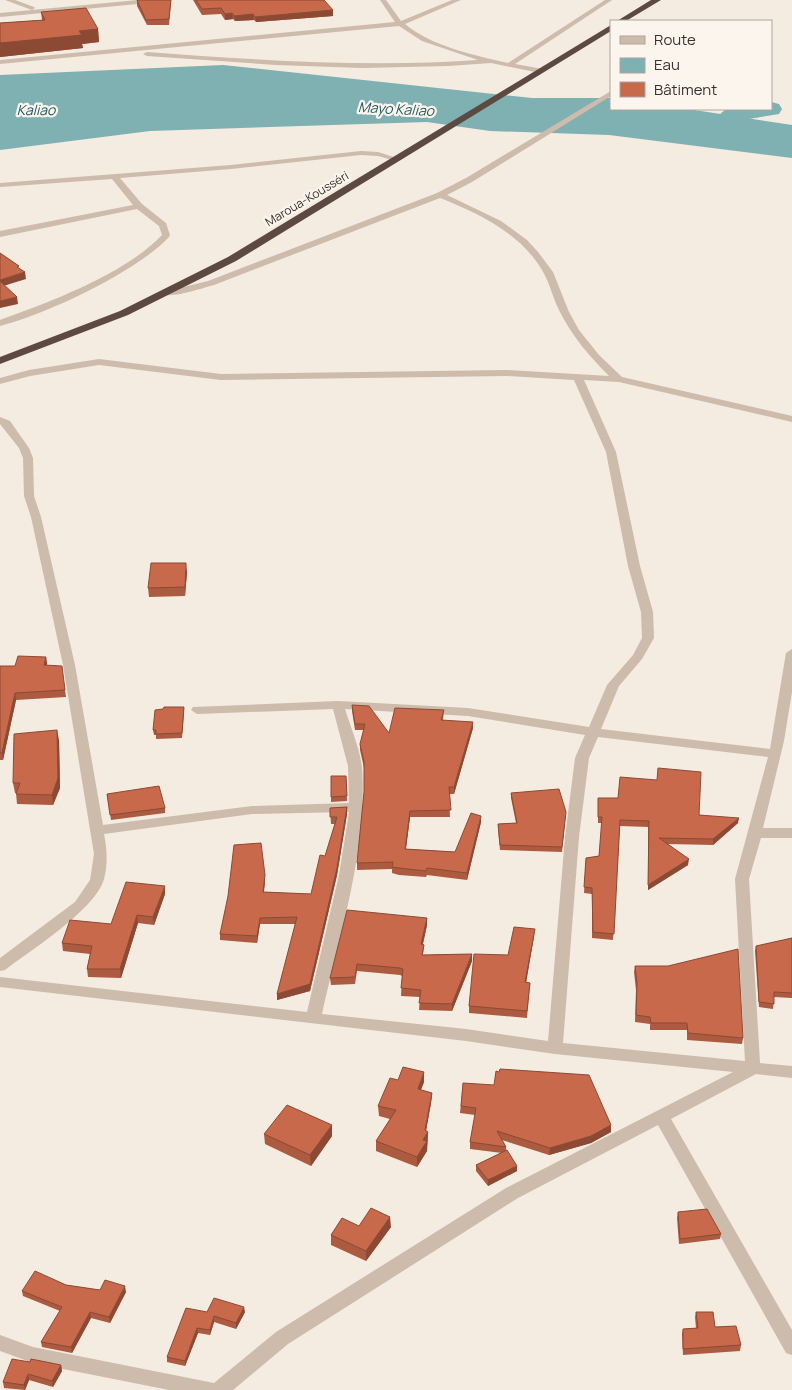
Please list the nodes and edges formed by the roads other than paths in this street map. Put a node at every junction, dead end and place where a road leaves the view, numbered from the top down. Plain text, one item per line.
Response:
1 (9, 0) edge
2 (159, 0) edge
3 (383, 0) edge
4 (458, 0) edge
5 (610, 0) edge
6 (657, 0) edge
7 (0, 3) edge
8 (44, 11) junction
9 (0, 15) edge
10 (623, 20) edge
11 (399, 24) junction
12 (610, 28) edge
13 (112, 51) junction
14 (491, 61) junction
15 (0, 62) edge
16 (508, 66) junction
17 (540, 71) junction
18 (610, 94) edge
19 (396, 159) junction
20 (113, 175) junction
21 (0, 185) edge
22 (440, 195) junction
23 (139, 206) junction
24 (0, 234) edge
25 (164, 292) junction
26 (0, 323) edge
27 (0, 361) edge
28 (578, 377) junction
29 (619, 379) junction
30 (0, 381) edge
31 (0, 420) edge
32 (792, 420) edge
33 (792, 653) edge
34 (338, 705) junction
35 (197, 710) dead end
36 (592, 732) junction
37 (775, 754) junction
38 (356, 807) junction
39 (97, 830) junction
40 (792, 833) edge
41 (754, 834) junction
42 (0, 966) edge
43 (0, 982) edge
44 (313, 1019) junction
45 (555, 1048) junction
46 (753, 1070) junction
47 (792, 1072) edge
48 (661, 1116) junction
49 (0, 1343) edge
50 (792, 1347) edge
51 (210, 1390) edge
52 (220, 1390) edge

1 - 7 street
1 - 8 street
2 - 8 street
3 - 11 street
4 - 11 street
5 - 16 street
6 - 10 highway
8 - 9 street
11 - 13 street
11 - 14 street
12 - 17 highway, Maroua-Kousséri
13 - 14 street
13 - 15 street
14 - 16 street
16 - 17 street
17 - 19 highway, Maroua-Kousséri
18 - 22 street
19 - 20 street
19 - 25 highway, Maroua-Kousséri
20 - 21 street
20 - 23 street
22 - 25 street
22 - 29 street
23 - 24 street
23 - 26 street
25 - 27 highway, Maroua-Kousséri
28 - 29 street
28 - 30 street
28 - 36 street
29 - 32 street
31 - 39 street
33 - 37 street
34 - 35 street
34 - 36 street
34 - 38 street
36 - 37 street
36 - 45 street
37 - 41 street
38 - 39 street
38 - 44 street
39 - 42 street
40 - 41 street
41 - 46 street
43 - 44 street
44 - 45 street
45 - 46 street
46 - 47 street
46 - 48 street
48 - 50 street
48 - 52 street
49 - 51 street

